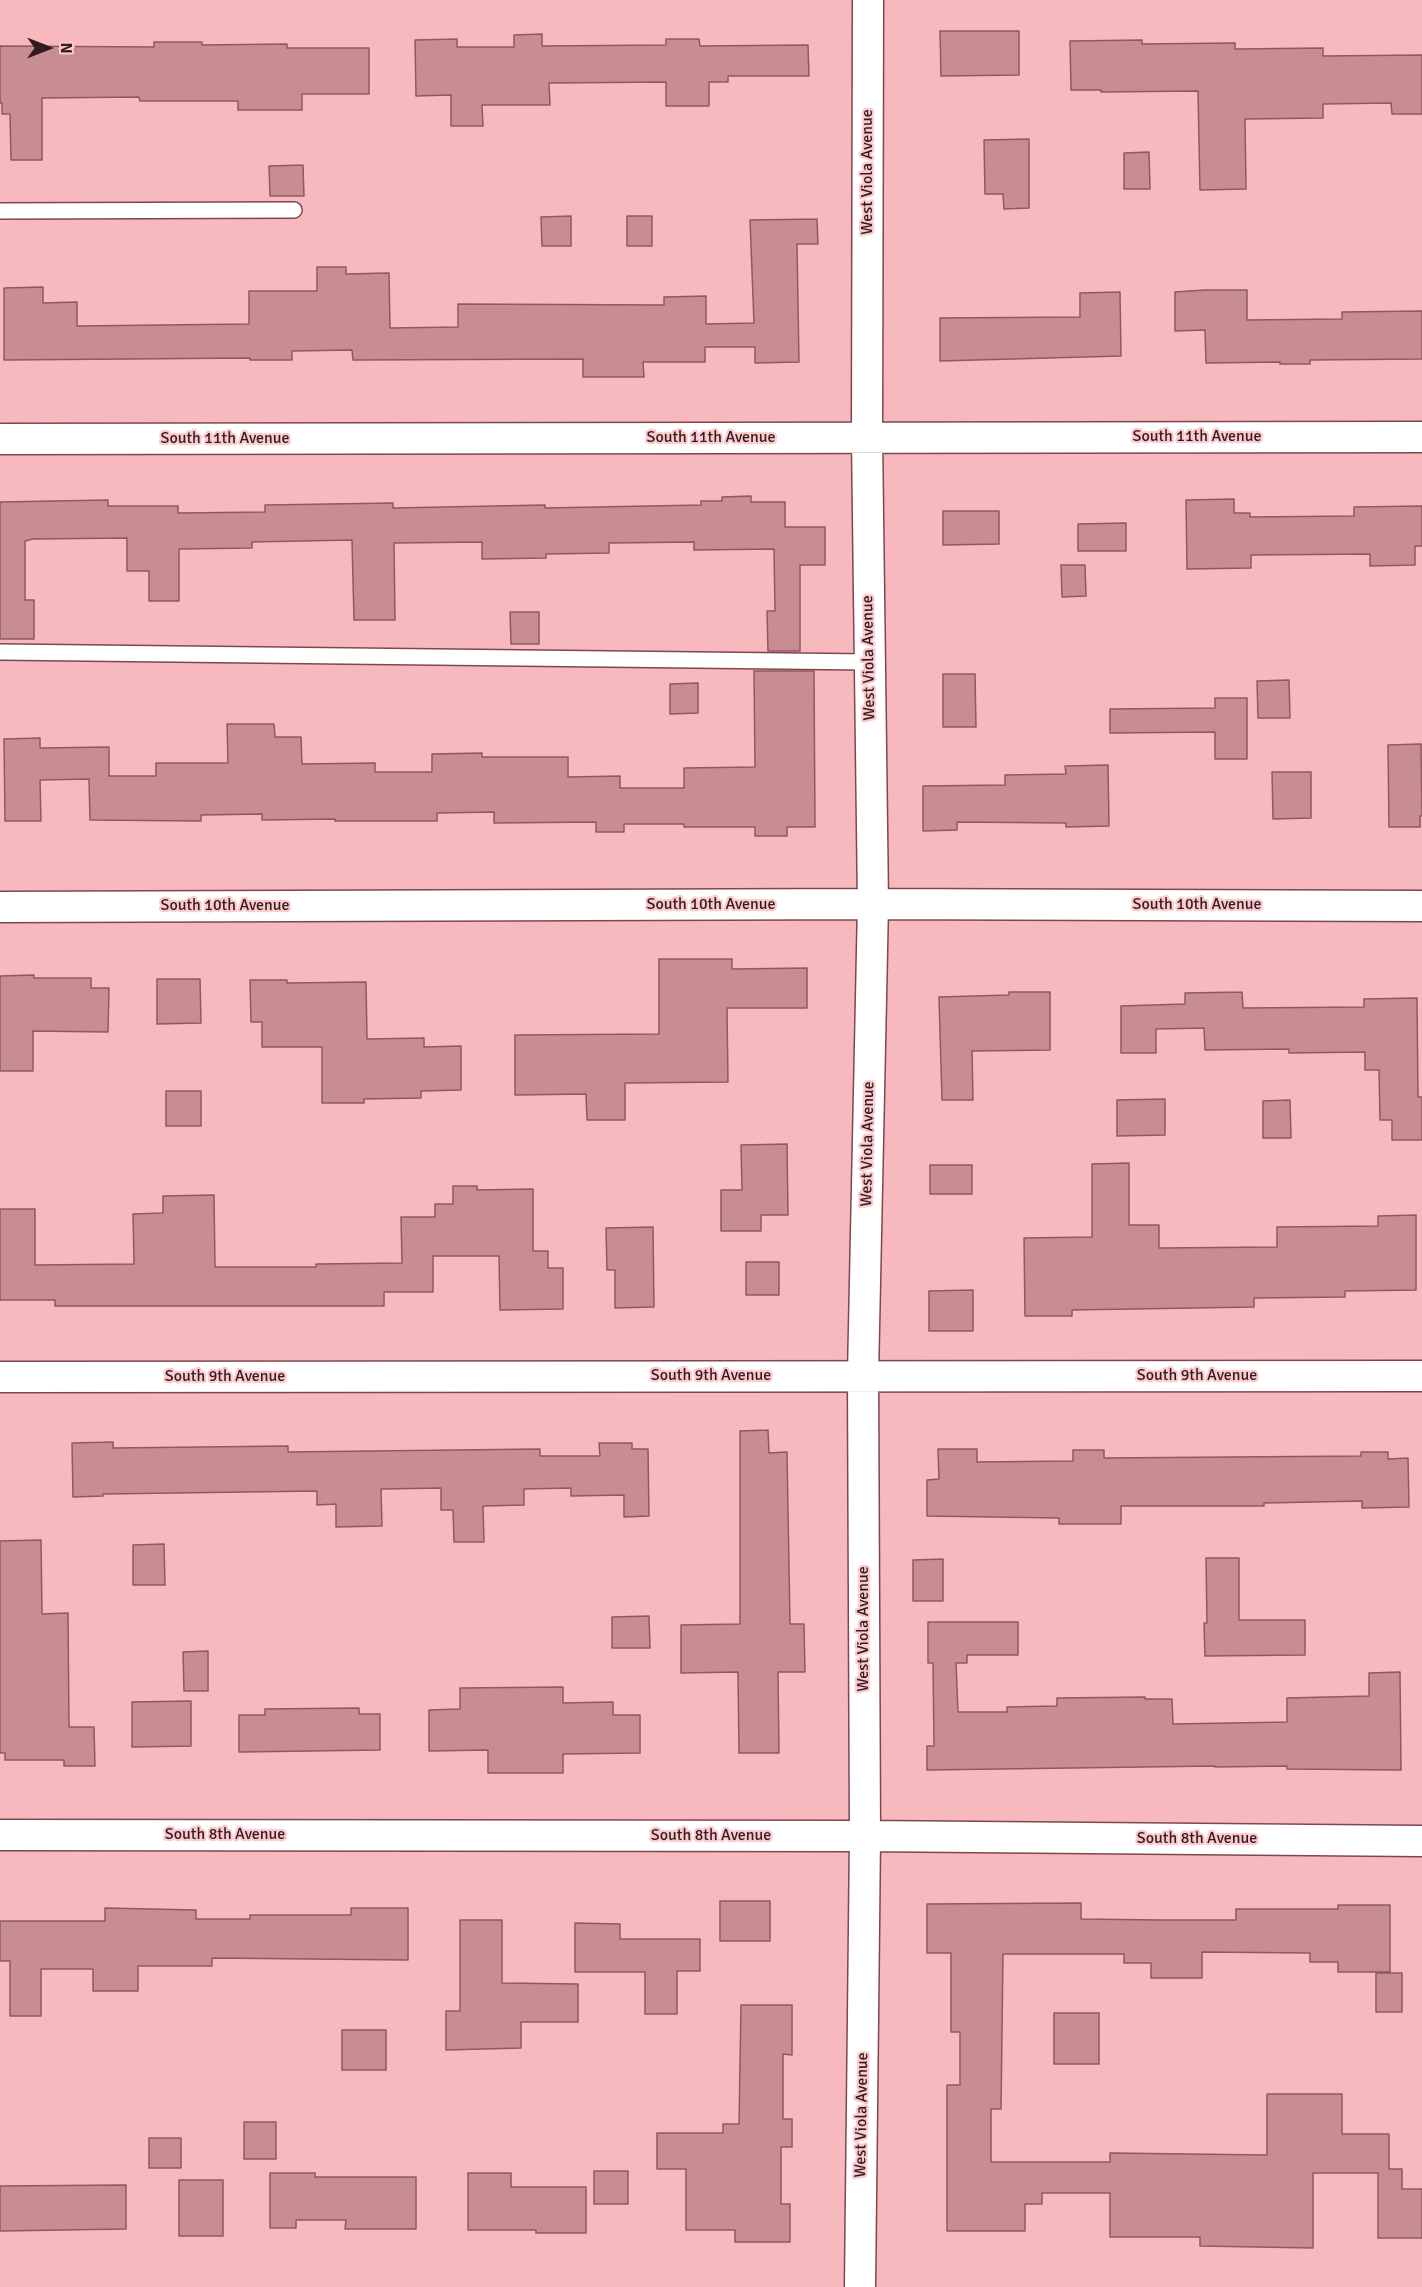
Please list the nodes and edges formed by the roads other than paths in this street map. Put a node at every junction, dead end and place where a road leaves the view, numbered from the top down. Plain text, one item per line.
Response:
1 (868, 0) edge
2 (294, 210) dead end
3 (0, 211) edge
4 (867, 437) junction
5 (1422, 437) edge
6 (0, 439) edge
7 (0, 652) edge
8 (869, 662) junction
9 (873, 904) junction
10 (1422, 906) edge
11 (0, 907) edge
12 (863, 1375) junction
13 (1422, 1376) edge
14 (0, 1377) edge
15 (0, 1835) edge
16 (865, 1836) junction
17 (1422, 1841) edge
18 (860, 2287) edge

1 - 4 street, West Viola Avenue
2 - 3 lane
4 - 5 street, South 11th Avenue
4 - 6 street, South 11th Avenue
4 - 8 street, West Viola Avenue
7 - 8 lane
8 - 9 street, West Viola Avenue
9 - 10 street, South 10th Avenue
9 - 11 street, South 10th Avenue
9 - 12 street, West Viola Avenue
12 - 13 street, South 9th Avenue
12 - 14 street, South 9th Avenue
12 - 16 street, West Viola Avenue
15 - 16 street, South 8th Avenue
16 - 17 street, South 8th Avenue
16 - 18 street, West Viola Avenue

